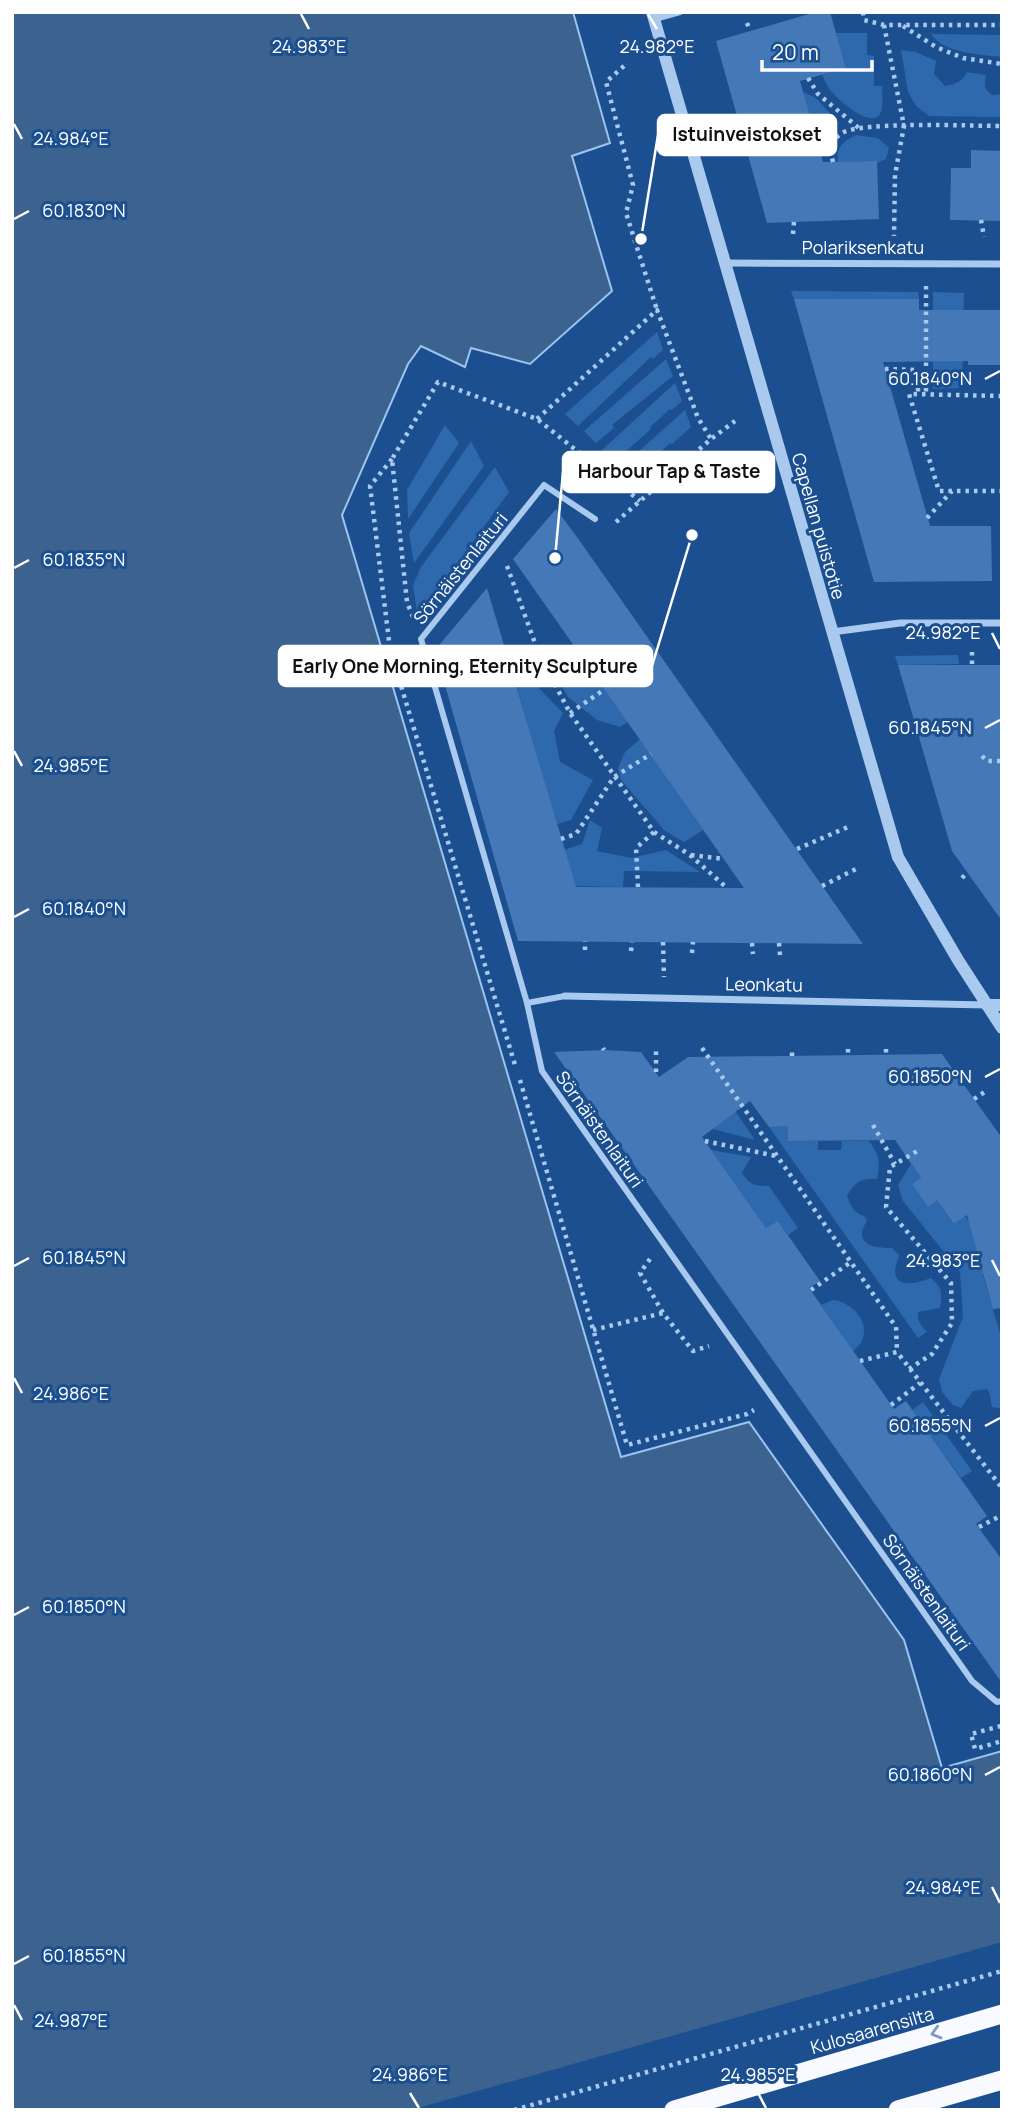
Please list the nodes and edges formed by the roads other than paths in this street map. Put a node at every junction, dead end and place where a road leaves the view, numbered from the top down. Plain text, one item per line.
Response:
1 (679, 12) edge
2 (653, 16) edge
3 (724, 262) junction
4 (1002, 264) edge
5 (595, 519) road end
6 (1002, 623) edge
7 (831, 632) junction
8 (565, 996) joint
9 (527, 1003) junction
10 (987, 1005) junction
11 (1002, 1005) edge
12 (1002, 1028) edge
13 (1002, 1701) edge
14 (1002, 2014) edge
15 (1002, 2080) edge
16 (674, 2110) edge
17 (898, 2110) edge

1 - 2 street
2 - 3 street, Capellan puistotie
3 - 4 street, Polariksenkatu
3 - 7 street, Capellan puistotie
5 - 9 street, Sörnäistenlaituri
6 - 7 street
7 - 10 street, Capellan puistotie
8 - 9 street, Leonkatu
8 - 10 street, Leonkatu
9 - 13 street, Sörnäistenlaituri
10 - 11 street, Leonkatu
10 - 12 street, Capellan puistotie
14 -> 16 highway, Kulosaarensilta
15 - 17 highway

